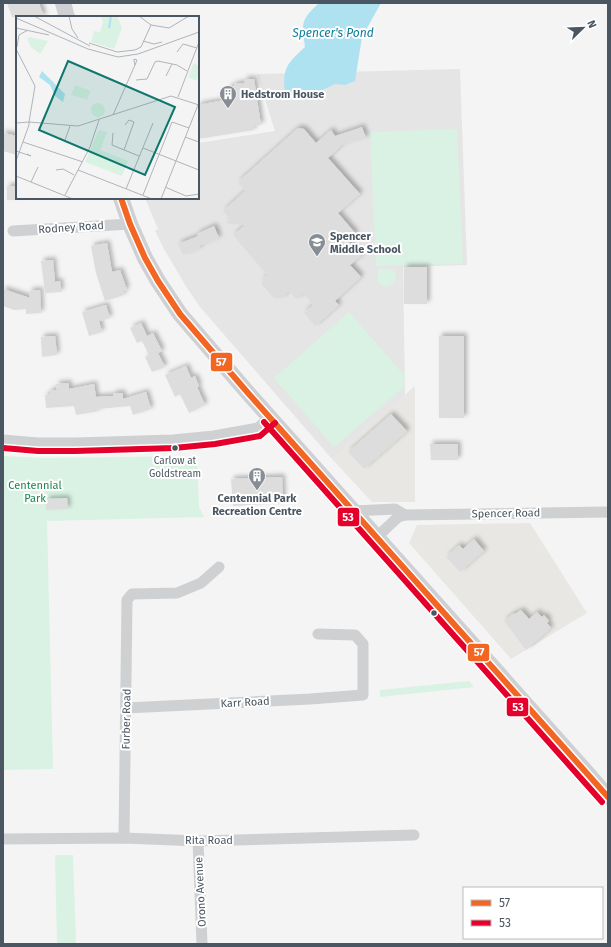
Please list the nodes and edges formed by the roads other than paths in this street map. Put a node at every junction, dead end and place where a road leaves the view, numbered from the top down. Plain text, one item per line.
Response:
1 (63, 3) edge
2 (67, 16) edge
3 (121, 199) edge
4 (130, 224) junction
5 (13, 231) dead end
6 (270, 418) junction
7 (3, 440) edge
8 (354, 511) junction
9 (608, 512) edge
10 (405, 514) junction
11 (377, 537) junction
12 (219, 567) dead end
13 (318, 634) dead end
14 (126, 708) junction
15 (608, 798) edge
16 (414, 835) dead end
17 (124, 838) junction
18 (3, 839) edge
19 (198, 841) junction
20 (202, 944) edge

1 - 2 main road
3 - 4 main road
4 - 5 street, Rodney Road
4 - 6 main road
6 - 7 street
6 - 8 main road
8 - 10 street, Spencer Road
8 - 11 main road
9 - 10 street, Spencer Road
10 - 11 street
11 - 15 main road
12 - 14 street, Furber Road
13 - 14 street, Karr Road
14 - 17 street, Furber Road
16 - 19 street, Rita Road
17 - 18 street, Rita Road
17 - 19 street, Rita Road
19 - 20 street, Orono Avenue

